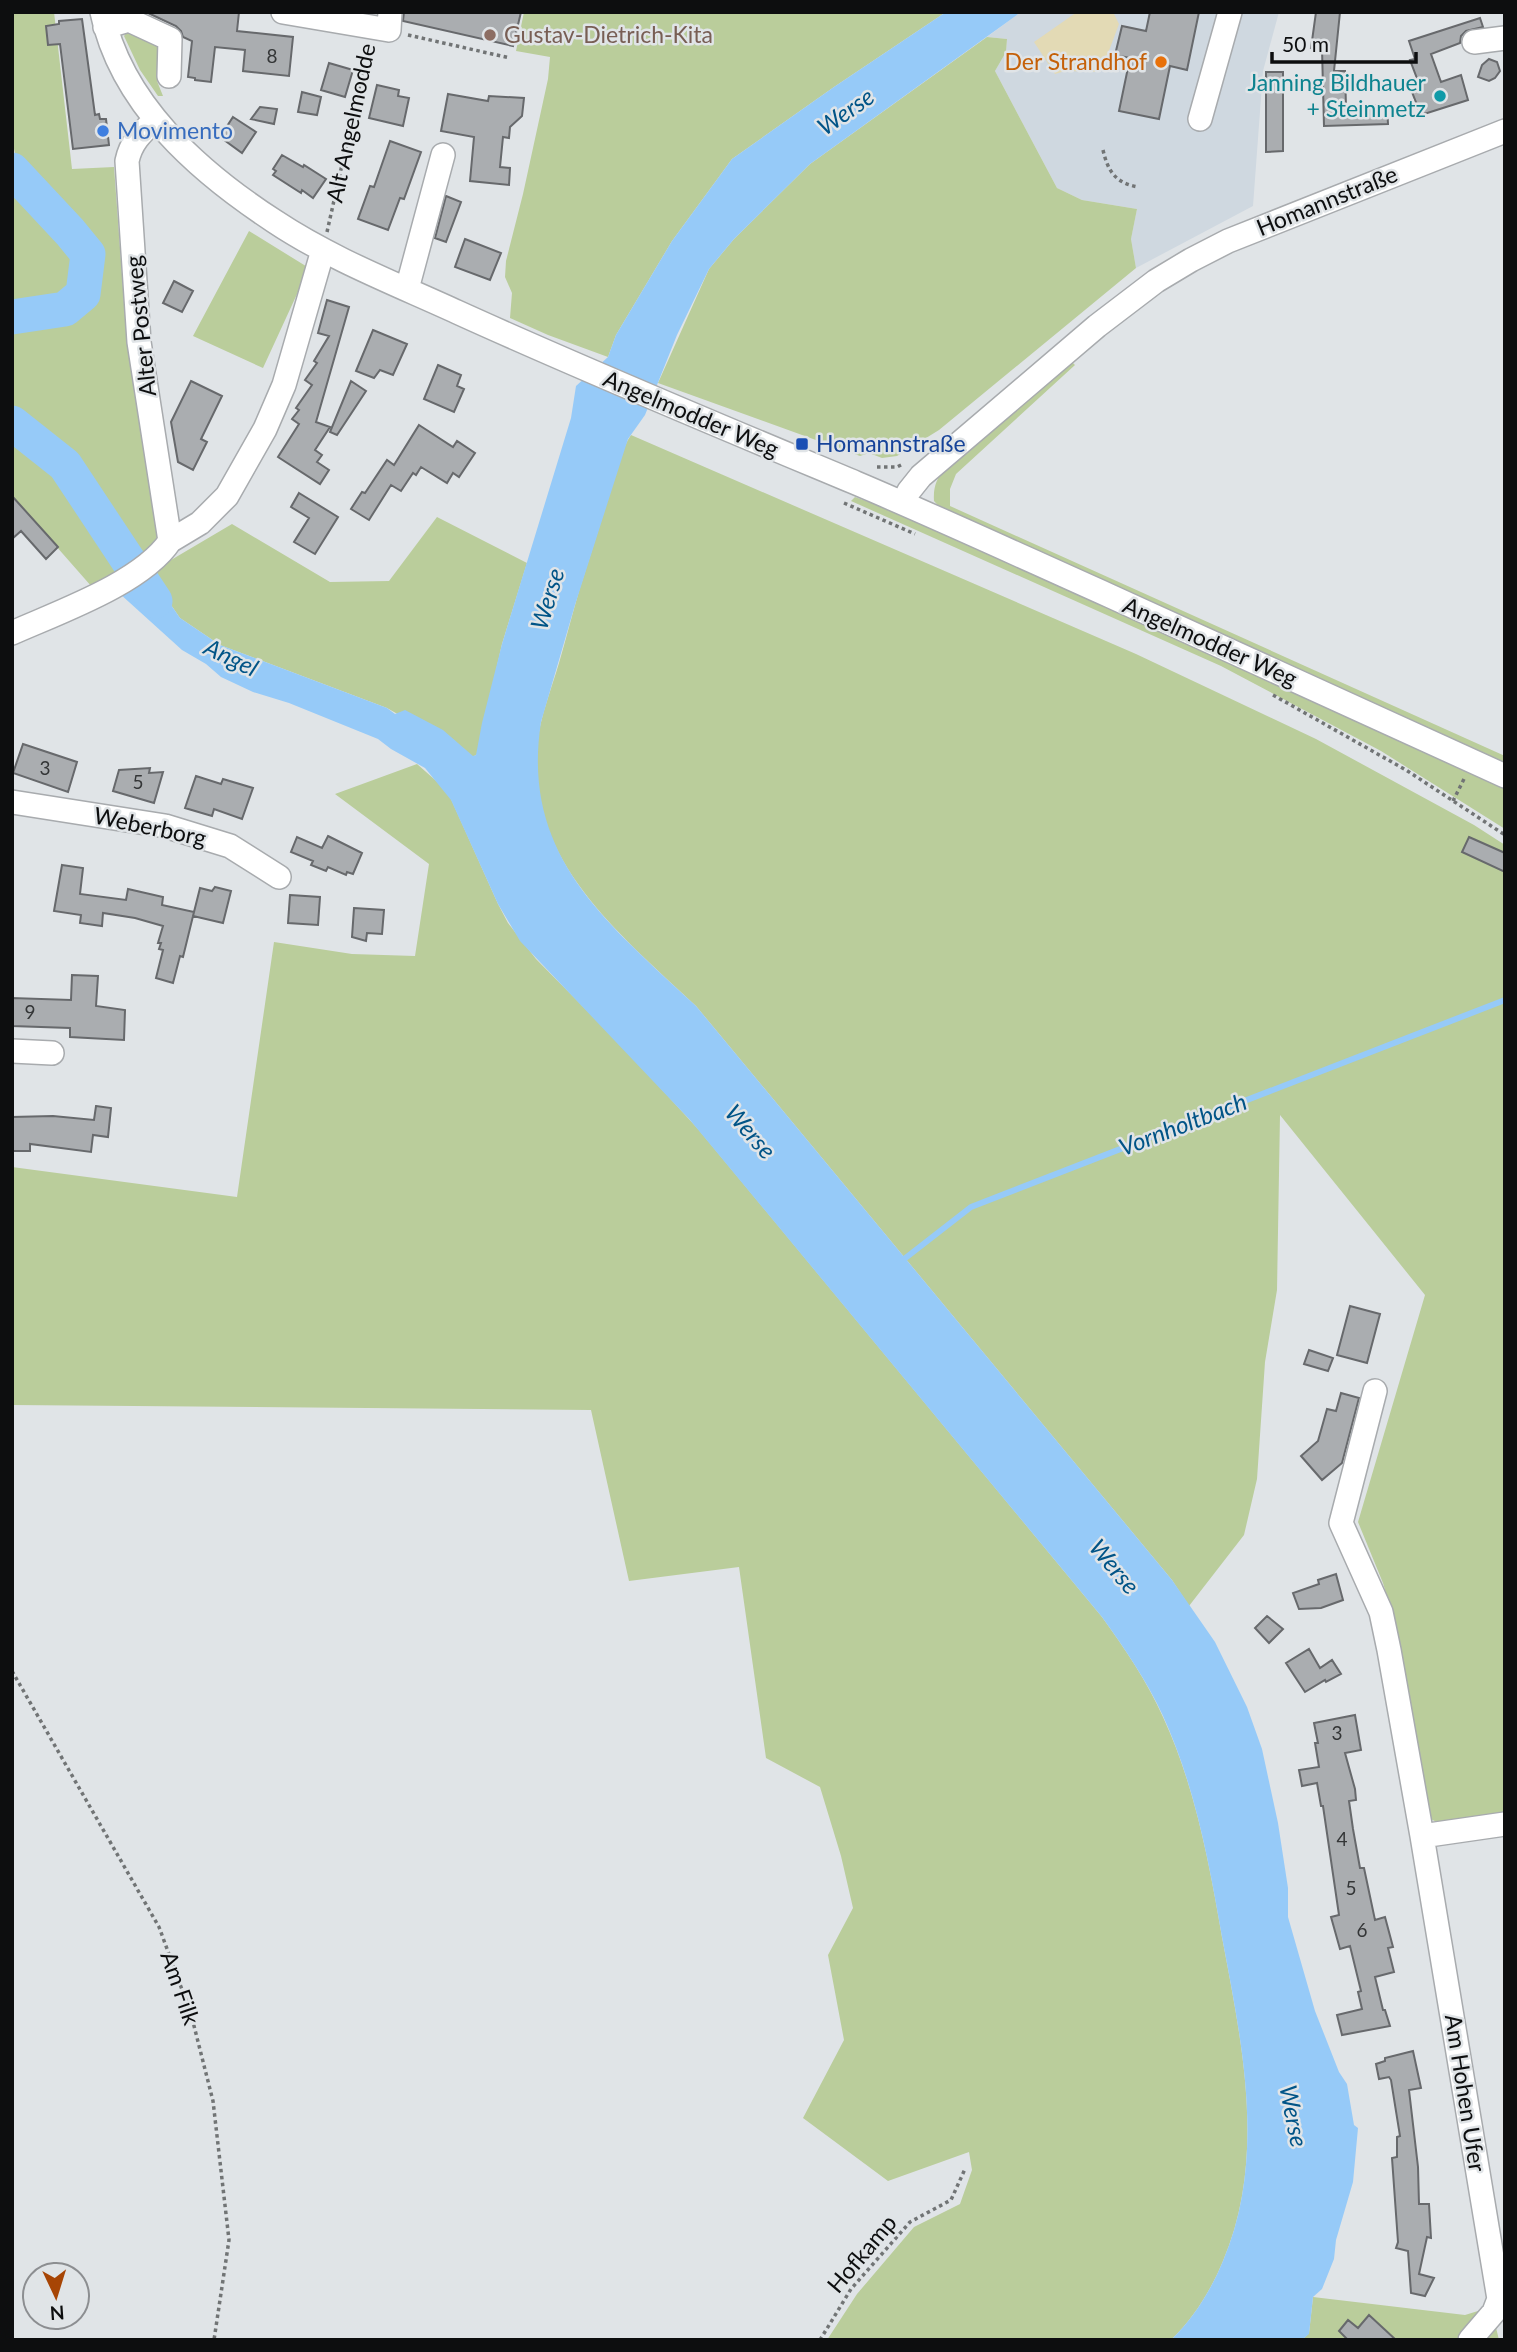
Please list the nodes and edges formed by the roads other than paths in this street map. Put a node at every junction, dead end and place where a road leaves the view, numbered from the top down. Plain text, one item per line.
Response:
1 (284, 12) edge
2 (1230, 12) edge
3 (103, 20) edge
4 (380, 29) edge
5 (1505, 38) edge
6 (1474, 43) dead end
7 (169, 76) dead end
8 (1200, 119) dead end
9 (155, 120) junction
10 (1505, 131) edge
11 (443, 155) dead end
12 (325, 243) junction
13 (407, 289) junction
14 (903, 503) junction
15 (170, 541) junction
16 (12, 633) edge
17 (1505, 776) edge
18 (12, 802) edge
19 (279, 877) dead end
20 (12, 1051) edge
21 (52, 1053) dead end
22 (1375, 1391) dead end
23 (1505, 1824) edge
24 (1422, 1836) junction
25 (1470, 2340) edge

1 - 4 street
2 - 8 street
3 - 7 street, Angelmodder Weg
3 - 9 street, Angelmodder Weg
5 - 6 street
9 - 12 street, Angelmodder Weg
9 - 15 street, Alter Postweg
10 - 14 street, Homannstraße
11 - 13 street
12 - 13 street, Angelmodder Weg
12 - 15 street
13 - 14 street, Angelmodder Weg
14 - 17 street, Angelmodder Weg
15 - 16 street
18 - 19 street, Weberborg
20 - 21 street
22 - 24 street, Am Hohen Ufer
23 - 24 street
24 - 25 street, Am Hohen Ufer

